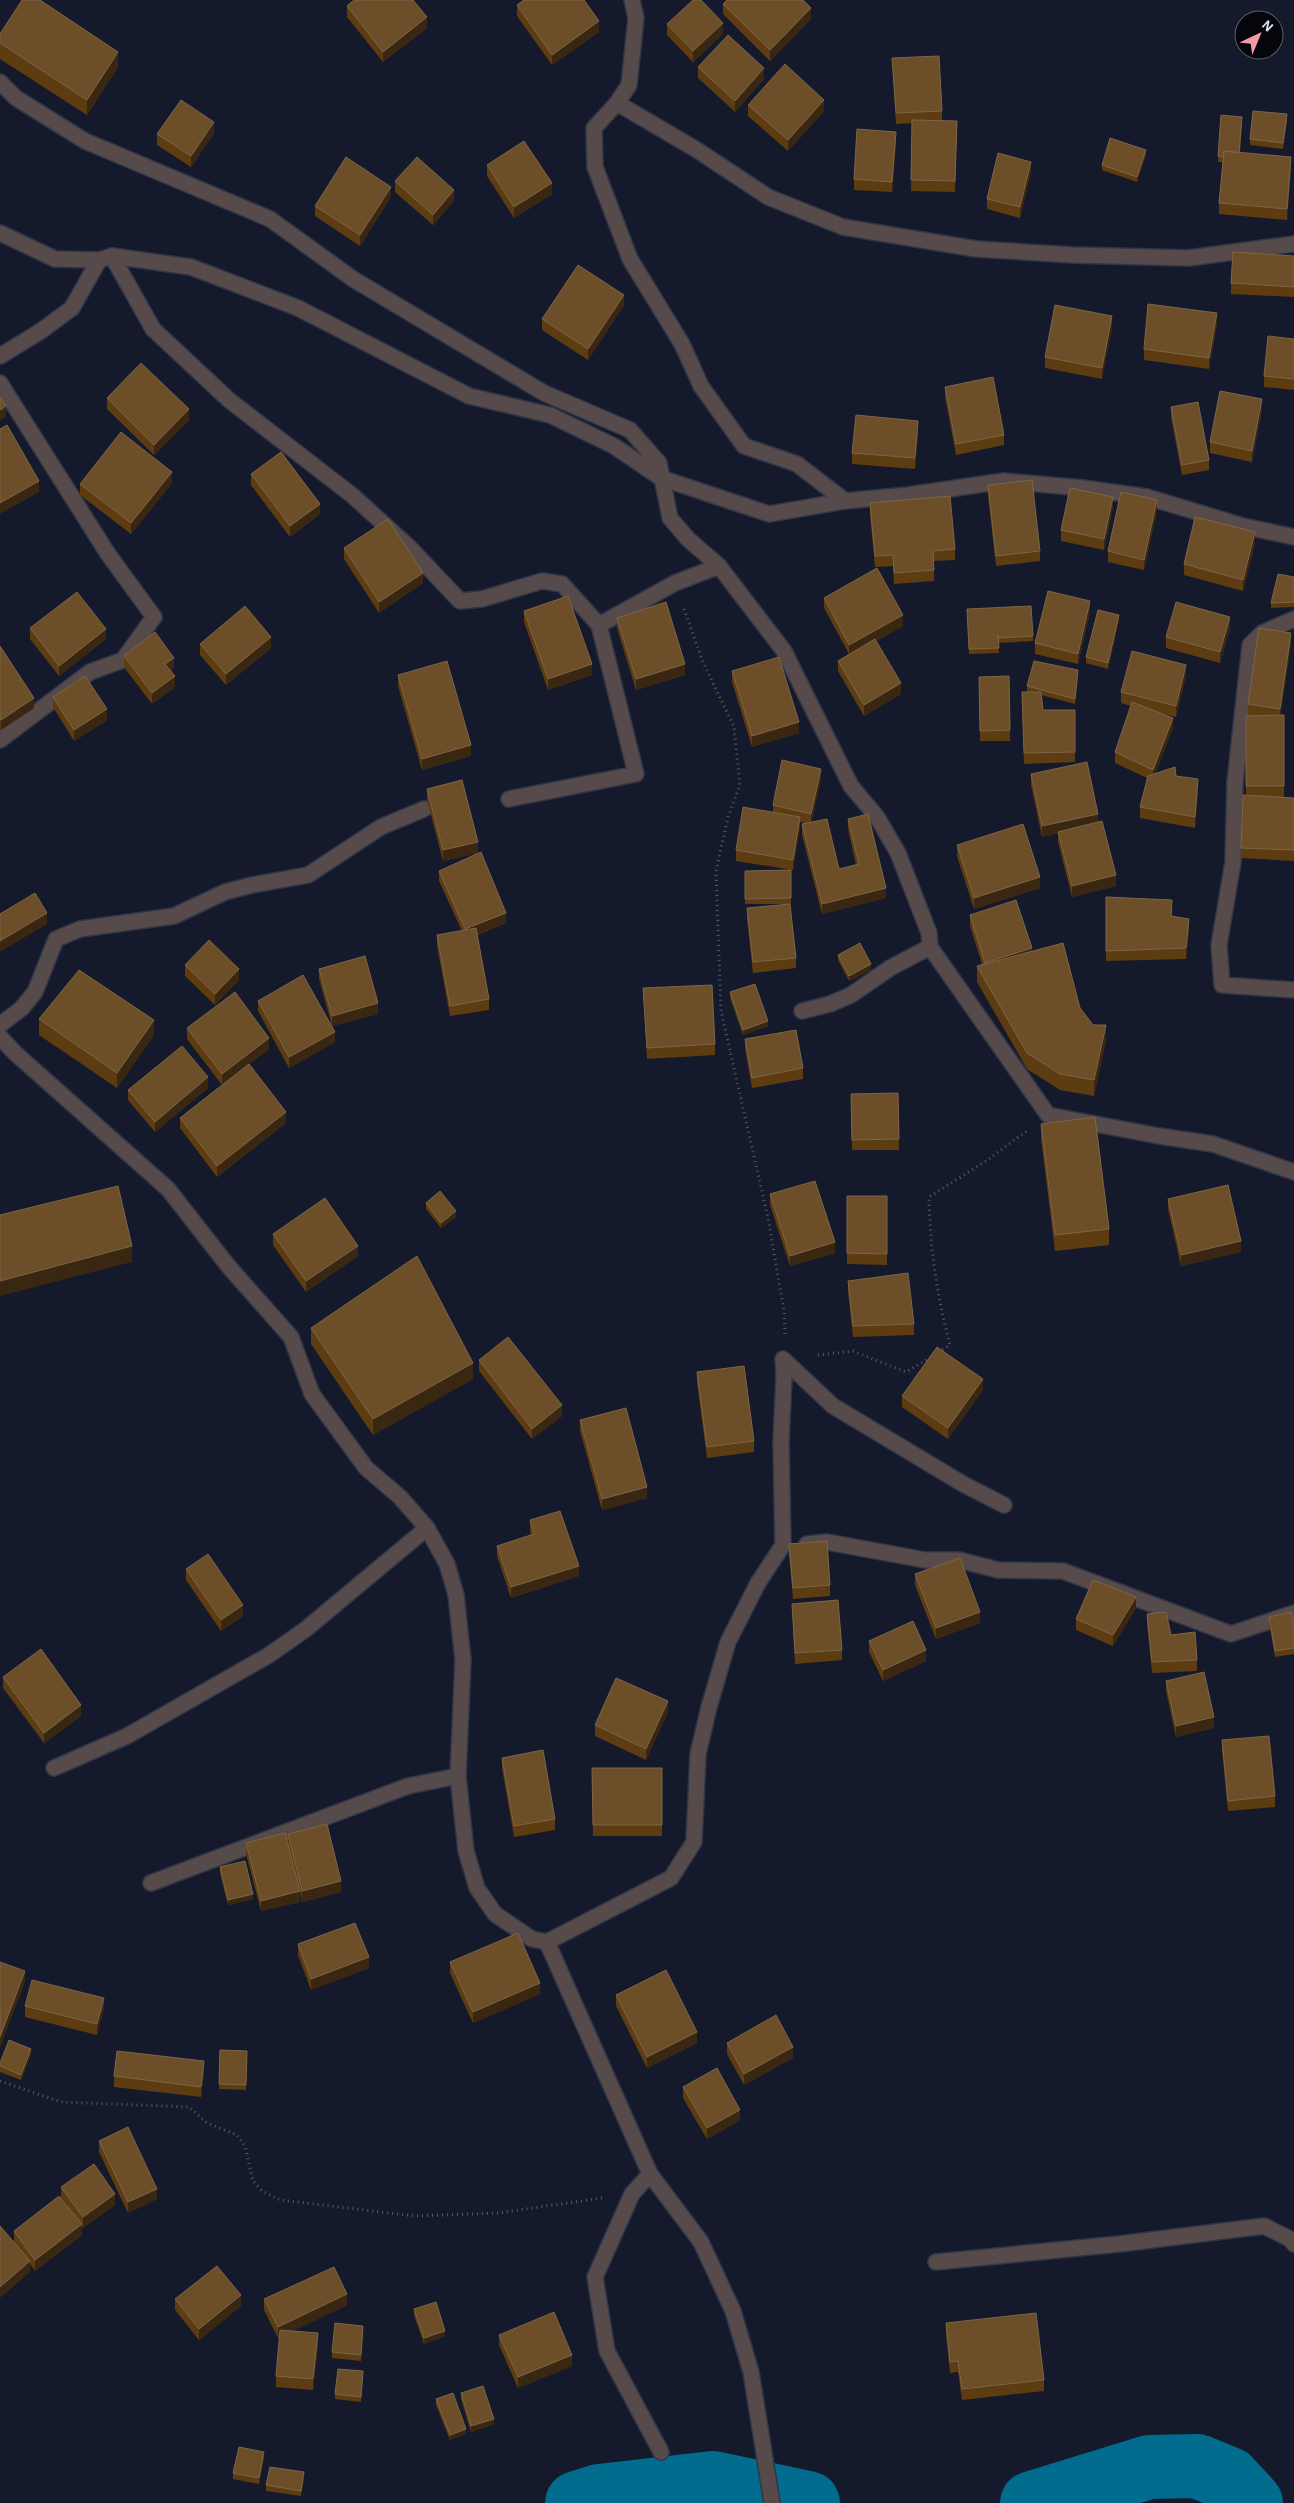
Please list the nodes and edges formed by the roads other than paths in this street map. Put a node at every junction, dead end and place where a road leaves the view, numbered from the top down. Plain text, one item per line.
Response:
1 (632, 0) edge
2 (0, 82) edge
3 (617, 104) junction
4 (0, 233) edge
5 (1294, 244) edge
6 (105, 258) junction
7 (0, 356) edge
8 (0, 383) edge
9 (661, 478) junction
10 (846, 500) junction
11 (1294, 538) edge
12 (719, 566) junction
13 (1294, 619) edge
14 (599, 625) junction
15 (0, 740) edge
16 (509, 799) dead end
17 (424, 809) dead end
18 (930, 947) junction
19 (1294, 990) edge
20 (802, 1010) dead end
21 (0, 1025) edge
22 (0, 1037) edge
23 (1294, 1172) edge
24 (1004, 1505) dead end
25 (427, 1528) junction
26 (783, 1545) junction
27 (1294, 1613) edge
28 (54, 1768) dead end
29 (458, 1776) junction
30 (151, 1882) dead end
31 (547, 1942) junction
32 (650, 2174) junction
33 (1294, 2244) edge
34 (936, 2262) dead end
35 (661, 2452) dead end
36 (772, 2503) edge

1 - 3 street
2 - 9 street
3 - 5 street
3 - 10 street
4 - 6 street
6 - 7 street
6 - 9 street
6 - 14 street
8 - 15 street
9 - 10 street
9 - 12 street
10 - 11 street
12 - 14 street
12 - 18 street
13 - 19 street
14 - 16 street
17 - 21 street
18 - 20 street
18 - 23 street
22 - 25 street
24 - 26 street
25 - 28 street
25 - 29 street
26 - 27 street
26 - 31 street
29 - 30 street
29 - 31 street
31 - 32 street
32 - 35 street
32 - 36 street
33 - 34 street

